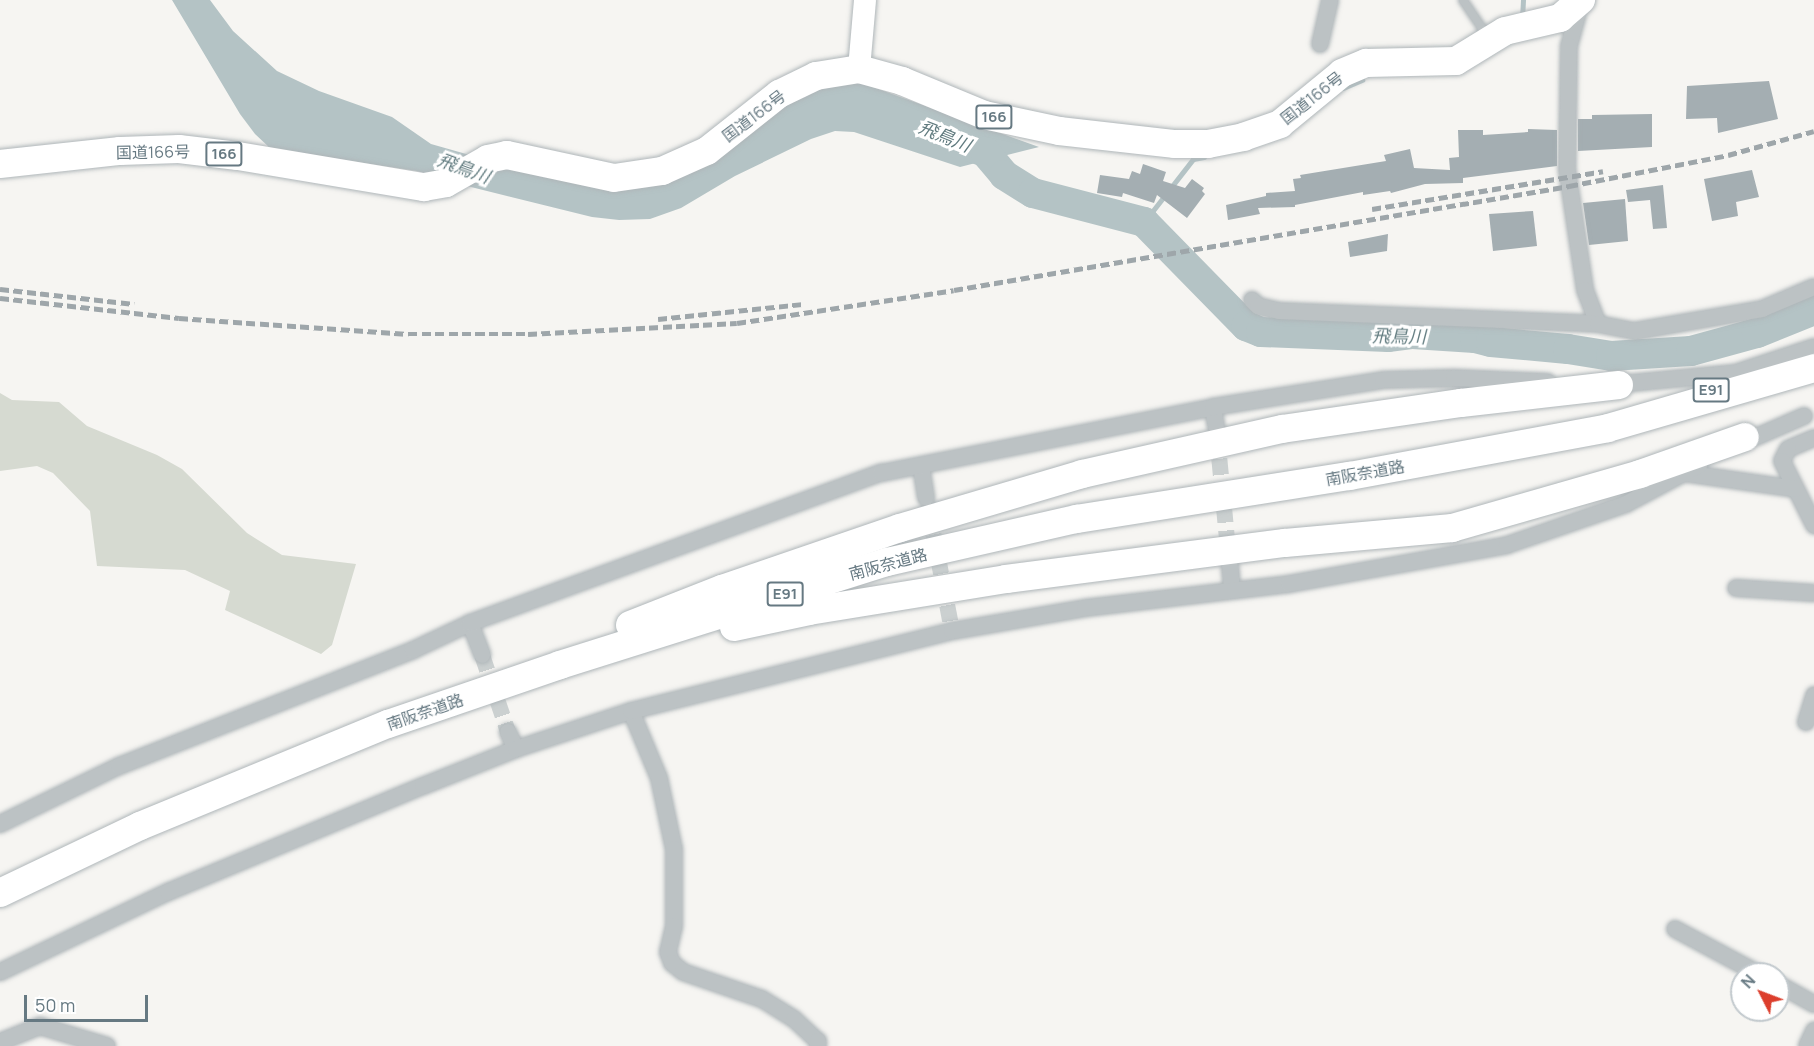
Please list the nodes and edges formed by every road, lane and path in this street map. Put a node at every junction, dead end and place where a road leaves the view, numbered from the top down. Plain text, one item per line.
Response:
1 (865, 0) edge
2 (1330, 0) edge
3 (1463, 0) edge
4 (1582, 0) edge
5 (1507, 33) junction
6 (1320, 44) dead end
7 (859, 69) junction
8 (0, 164) edge
9 (1814, 287) edge
10 (1252, 300) dead end
11 (1598, 324) junction
12 (1814, 347) edge
13 (1814, 359) edge
14 (1814, 368) edge
15 (1619, 385) junction
16 (1214, 407) junction
17 (1809, 414) edge
18 (1607, 423) junction
19 (1216, 426) tunnel mouth
20 (1745, 436) joint
21 (1814, 438) edge
22 (921, 466) junction
23 (1684, 473) junction
24 (1796, 489) junction
25 (926, 498) tunnel mouth
26 (1814, 525) edge
27 (1230, 566) tunnel mouth
28 (1736, 588) dead end
29 (1232, 589) junction
30 (1814, 592) edge
31 (470, 623) junction
32 (482, 656) tunnel mouth
33 (560, 658) junction
34 (1814, 695) edge
35 (631, 711) junction
36 (1806, 722) dead end
37 (508, 732) tunnel mouth
38 (516, 749) junction
39 (0, 824) edge
40 (0, 880) edge
41 (0, 892) edge
42 (1675, 929) dead end
43 (1737, 962) edge
44 (0, 972) edge
45 (1790, 991) edge
46 (1814, 1004) edge
47 (1814, 1031) edge
48 (0, 1042) edge
49 (107, 1046) edge
50 (818, 1046) edge
51 (1807, 1046) edge

1 - 7 street
2 - 6 street
3 - 5 lane
4 - 5 highway, 国道166号 / 166
4 - 11 street
5 - 7 highway, 国道166号 / 166
7 - 8 highway, 国道166号 / 166
9 - 11 street
10 - 11 street
12 - 15 street
13 - 18 highway, 南阪奈道路 / E91
14 - 18 highway, 南阪奈道路 / E91
15 - 16 street
15 - 33 highway
16 - 19 street
16 - 22 street
17 - 20 street
17 - 23 street
18 - 33 highway, 南阪奈道路 / E91
20 - 33 highway
21 - 24 street
22 - 25 street
22 - 31 street
23 - 24 street
23 - 29 street
24 - 26 street
27 - 29 street
28 - 30 street
29 - 35 street
31 - 32 street
31 - 39 street
33 - 40 highway, 南阪奈道路 / E91
33 - 41 highway, 南阪奈道路 / E91
34 - 36 street
35 - 38 street
35 - 50 street
37 - 38 street
38 - 44 street
42 - 43 street
45 - 46 street
47 - 51 street
48 - 49 street

